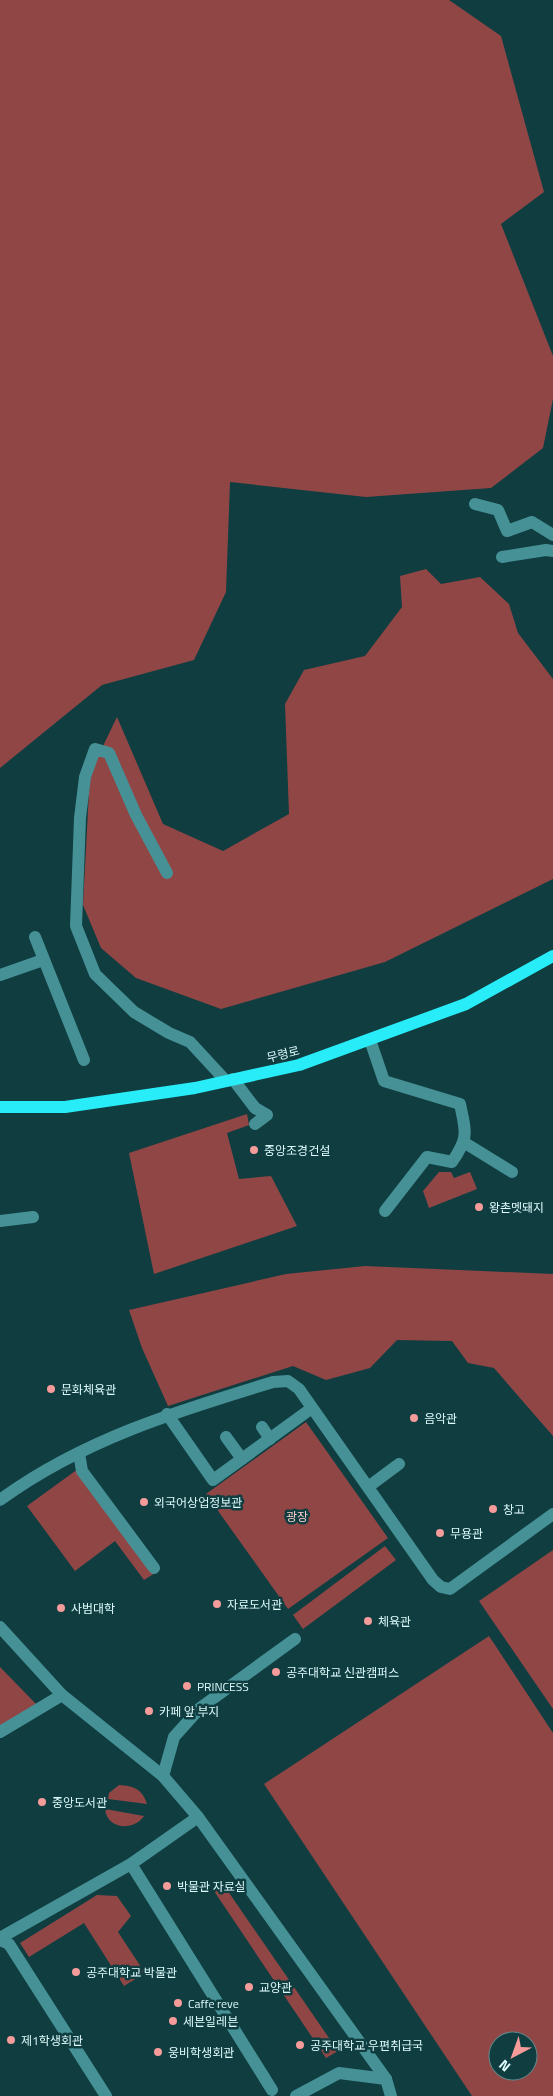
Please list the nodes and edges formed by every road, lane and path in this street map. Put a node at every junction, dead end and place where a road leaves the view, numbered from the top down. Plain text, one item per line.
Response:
1 (475, 504) dead end
2 (553, 536) edge
3 (553, 551) edge
4 (502, 557) dead end
5 (167, 874) dead end
6 (34, 937) dead end
7 (553, 956) edge
8 (43, 960) junction
9 (0, 975) edge
10 (370, 1040) junction
11 (84, 1060) dead end
12 (229, 1080) junction
13 (0, 1107) edge
14 (255, 1124) dead end
15 (465, 1143) junction
16 (512, 1172) dead end
17 (385, 1211) dead end
18 (34, 1217) dead end
19 (0, 1221) edge
20 (312, 1408) junction
21 (167, 1414) junction
22 (262, 1427) dead end
23 (226, 1437) dead end
24 (270, 1439) junction
25 (79, 1453) junction
26 (242, 1459) junction
27 (399, 1464) dead end
28 (368, 1487) junction
29 (0, 1500) edge
30 (553, 1514) edge
31 (154, 1568) dead end
32 (0, 1627) edge
33 (295, 1639) dead end
34 (62, 1695) junction
35 (0, 1732) edge
36 (163, 1776) junction
37 (198, 1817) junction
38 (131, 1864) junction
39 (0, 1939) edge
40 (386, 2079) junction
41 (269, 2094) edge
42 (106, 2096) edge
43 (296, 2096) edge
44 (391, 2096) edge

1 - 2 street
3 - 4 street
5 - 12 street
6 - 8 street
7 - 10 main road, 무령로
8 - 9 street
8 - 11 street
10 - 12 main road, 무령로
10 - 15 street
12 - 13 main road, 무령로
12 - 14 street
15 - 16 street
15 - 17 street
18 - 19 street
20 - 21 street
20 - 24 street
20 - 28 street
21 - 25 street
21 - 26 street
22 - 24 street
23 - 26 street
24 - 26 street
25 - 29 street
25 - 31 street
27 - 28 street
28 - 30 street
32 - 34 street
33 - 36 street
34 - 35 street
34 - 36 street
36 - 37 street
37 - 38 street
37 - 40 street
38 - 39 street
38 - 41 street
39 - 42 street
40 - 43 street
40 - 44 street

